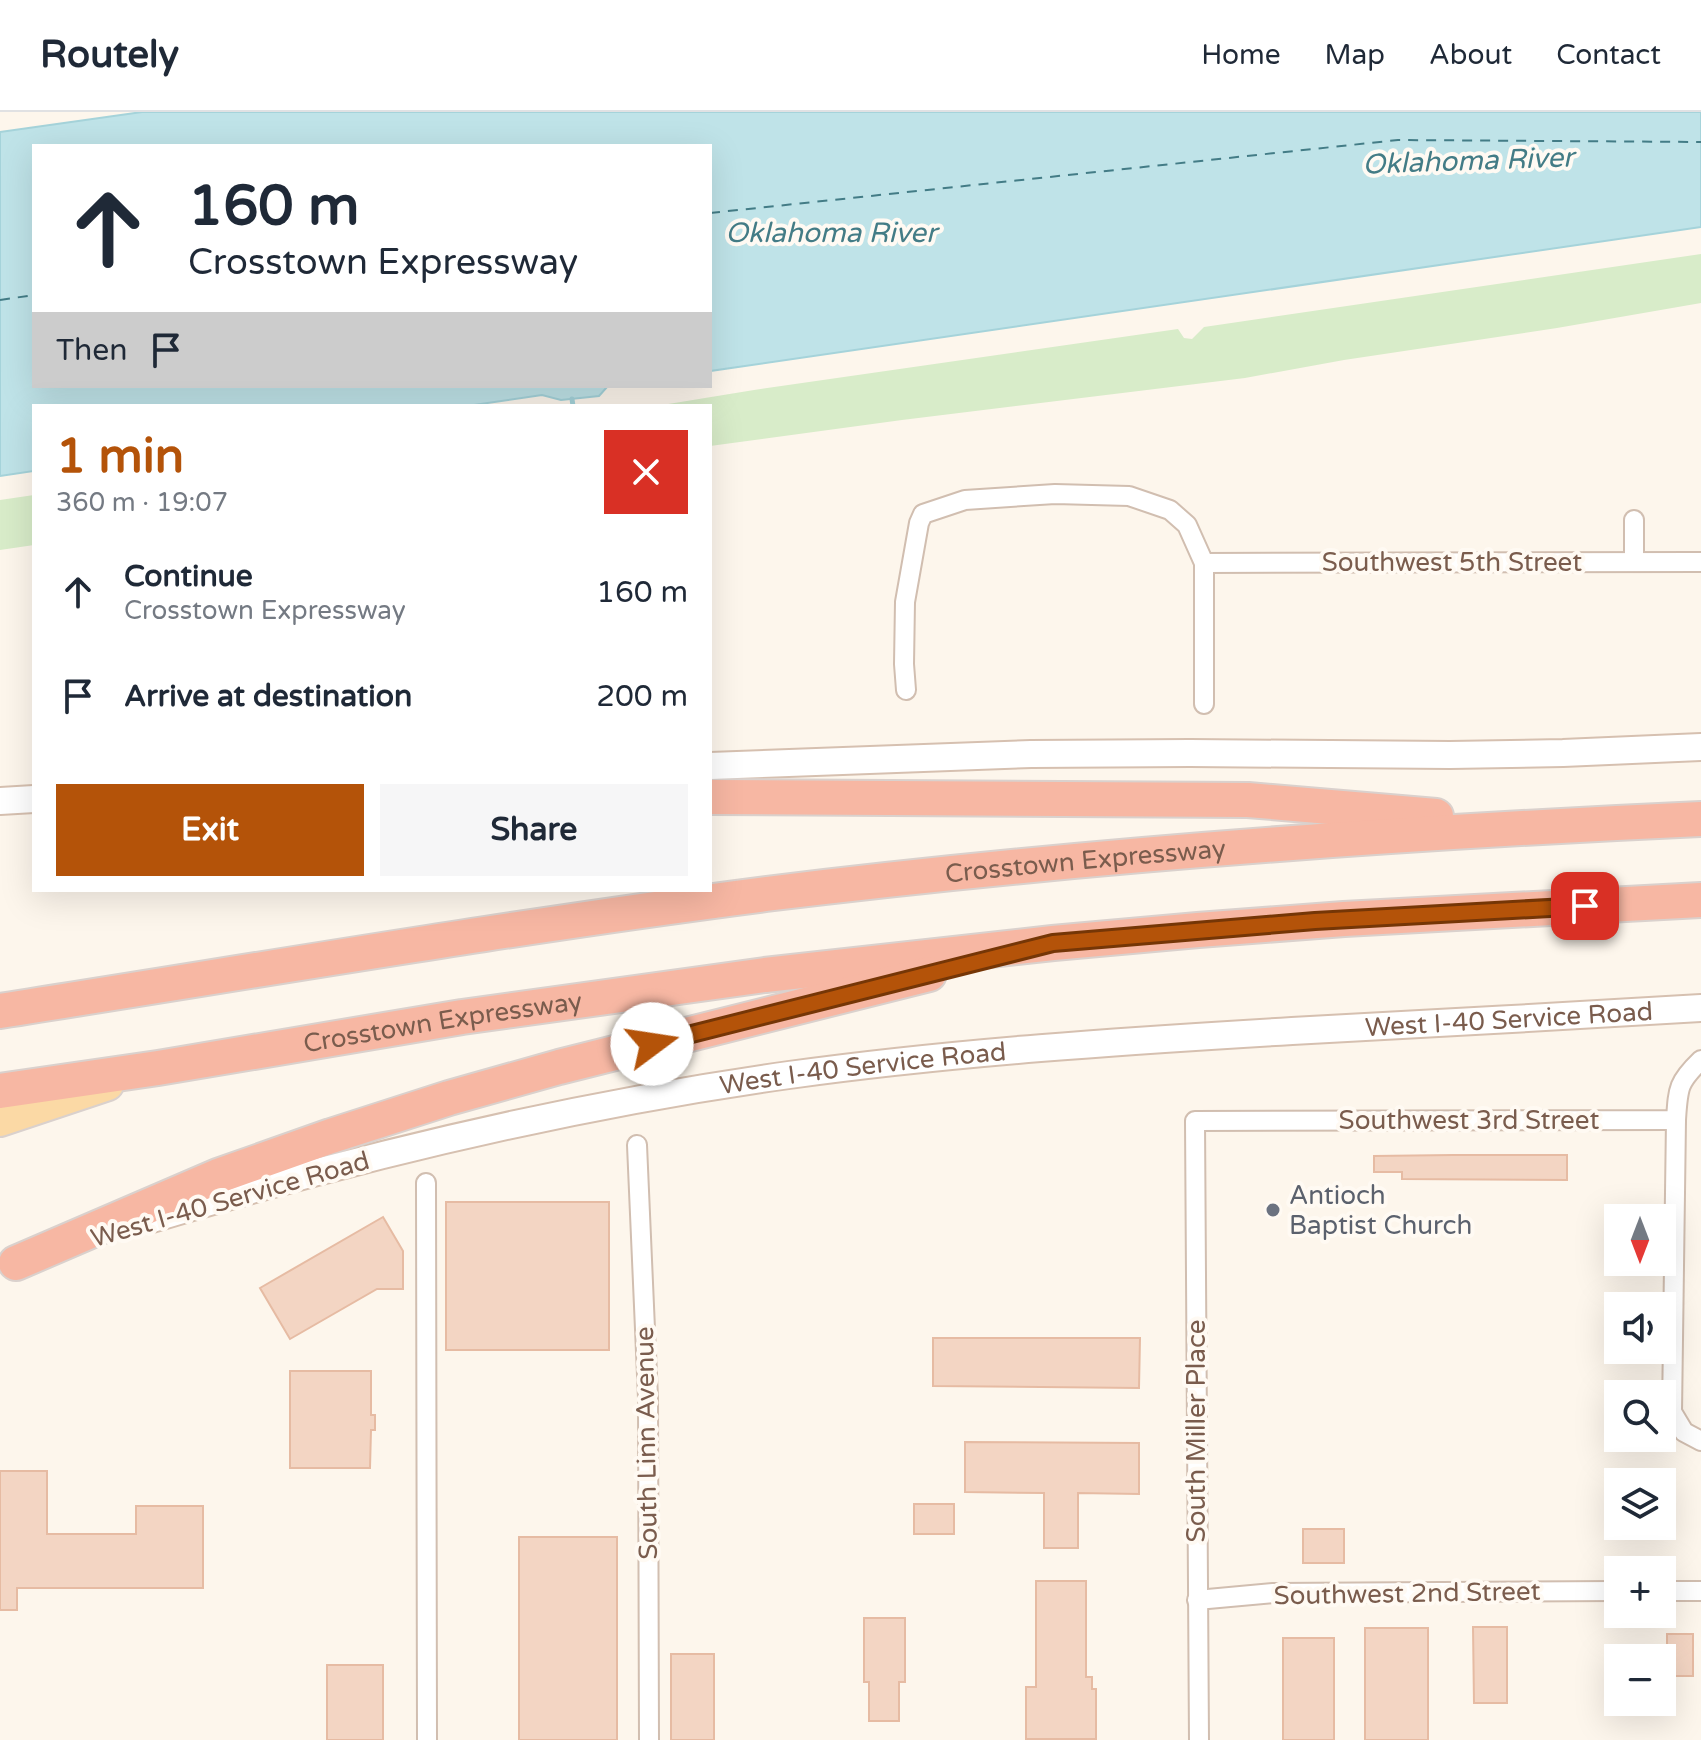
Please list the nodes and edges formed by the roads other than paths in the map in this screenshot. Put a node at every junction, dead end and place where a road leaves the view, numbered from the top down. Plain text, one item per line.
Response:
1 (1634, 520) dead end
2 (1634, 561) junction
3 (1701, 562) edge
4 (1204, 563) junction
5 (906, 690) dead end
6 (1204, 704) dead end
7 (1701, 747) edge
8 (712, 766) edge
9 (712, 797) edge
10 (32, 799) edge
11 (0, 801) edge
12 (1701, 819) edge
13 (1556, 826) junction
14 (1701, 900) edge
15 (1053, 943) junction
16 (1701, 1008) edge
17 (0, 1011) edge
18 (1701, 1060) edge
19 (158, 1068) junction
20 (0, 1091) edge
21 (1676, 1120) junction
22 (0, 1121) edge
23 (1195, 1121) joint
24 (637, 1145) dead end
25 (426, 1183) dead end
26 (8, 1266) edge
27 (1701, 1441) edge
28 (1604, 1591) edge
29 (1676, 1591) edge
30 (1701, 1591) edge
31 (1197, 1600) junction
32 (427, 1740) edge
33 (649, 1740) edge
34 (1199, 1740) edge

1 - 2 street
2 - 3 street, Southwest 5th Street
2 - 4 street, Southwest 5th Street
4 - 5 street
4 - 6 street
7 - 8 main road
9 - 13 highway
10 - 11 main road
12 - 13 highway, Crosstown Expressway
13 - 17 highway, Crosstown Expressway
14 - 15 highway, Crosstown Expressway
15 - 19 highway, Crosstown Expressway
15 - 26 highway
16 - 26 main road, West I-40 Service Road
18 - 21 street
19 - 20 highway, Crosstown Expressway
19 - 22 main road
21 - 23 street, Southwest 3rd Street
21 - 27 street
23 - 31 street, South Miller Place
24 - 33 street, South Linn Avenue
25 - 32 street
28 - 31 street, Southwest 2nd Street
29 - 30 street
31 - 34 street, South Miller Place

